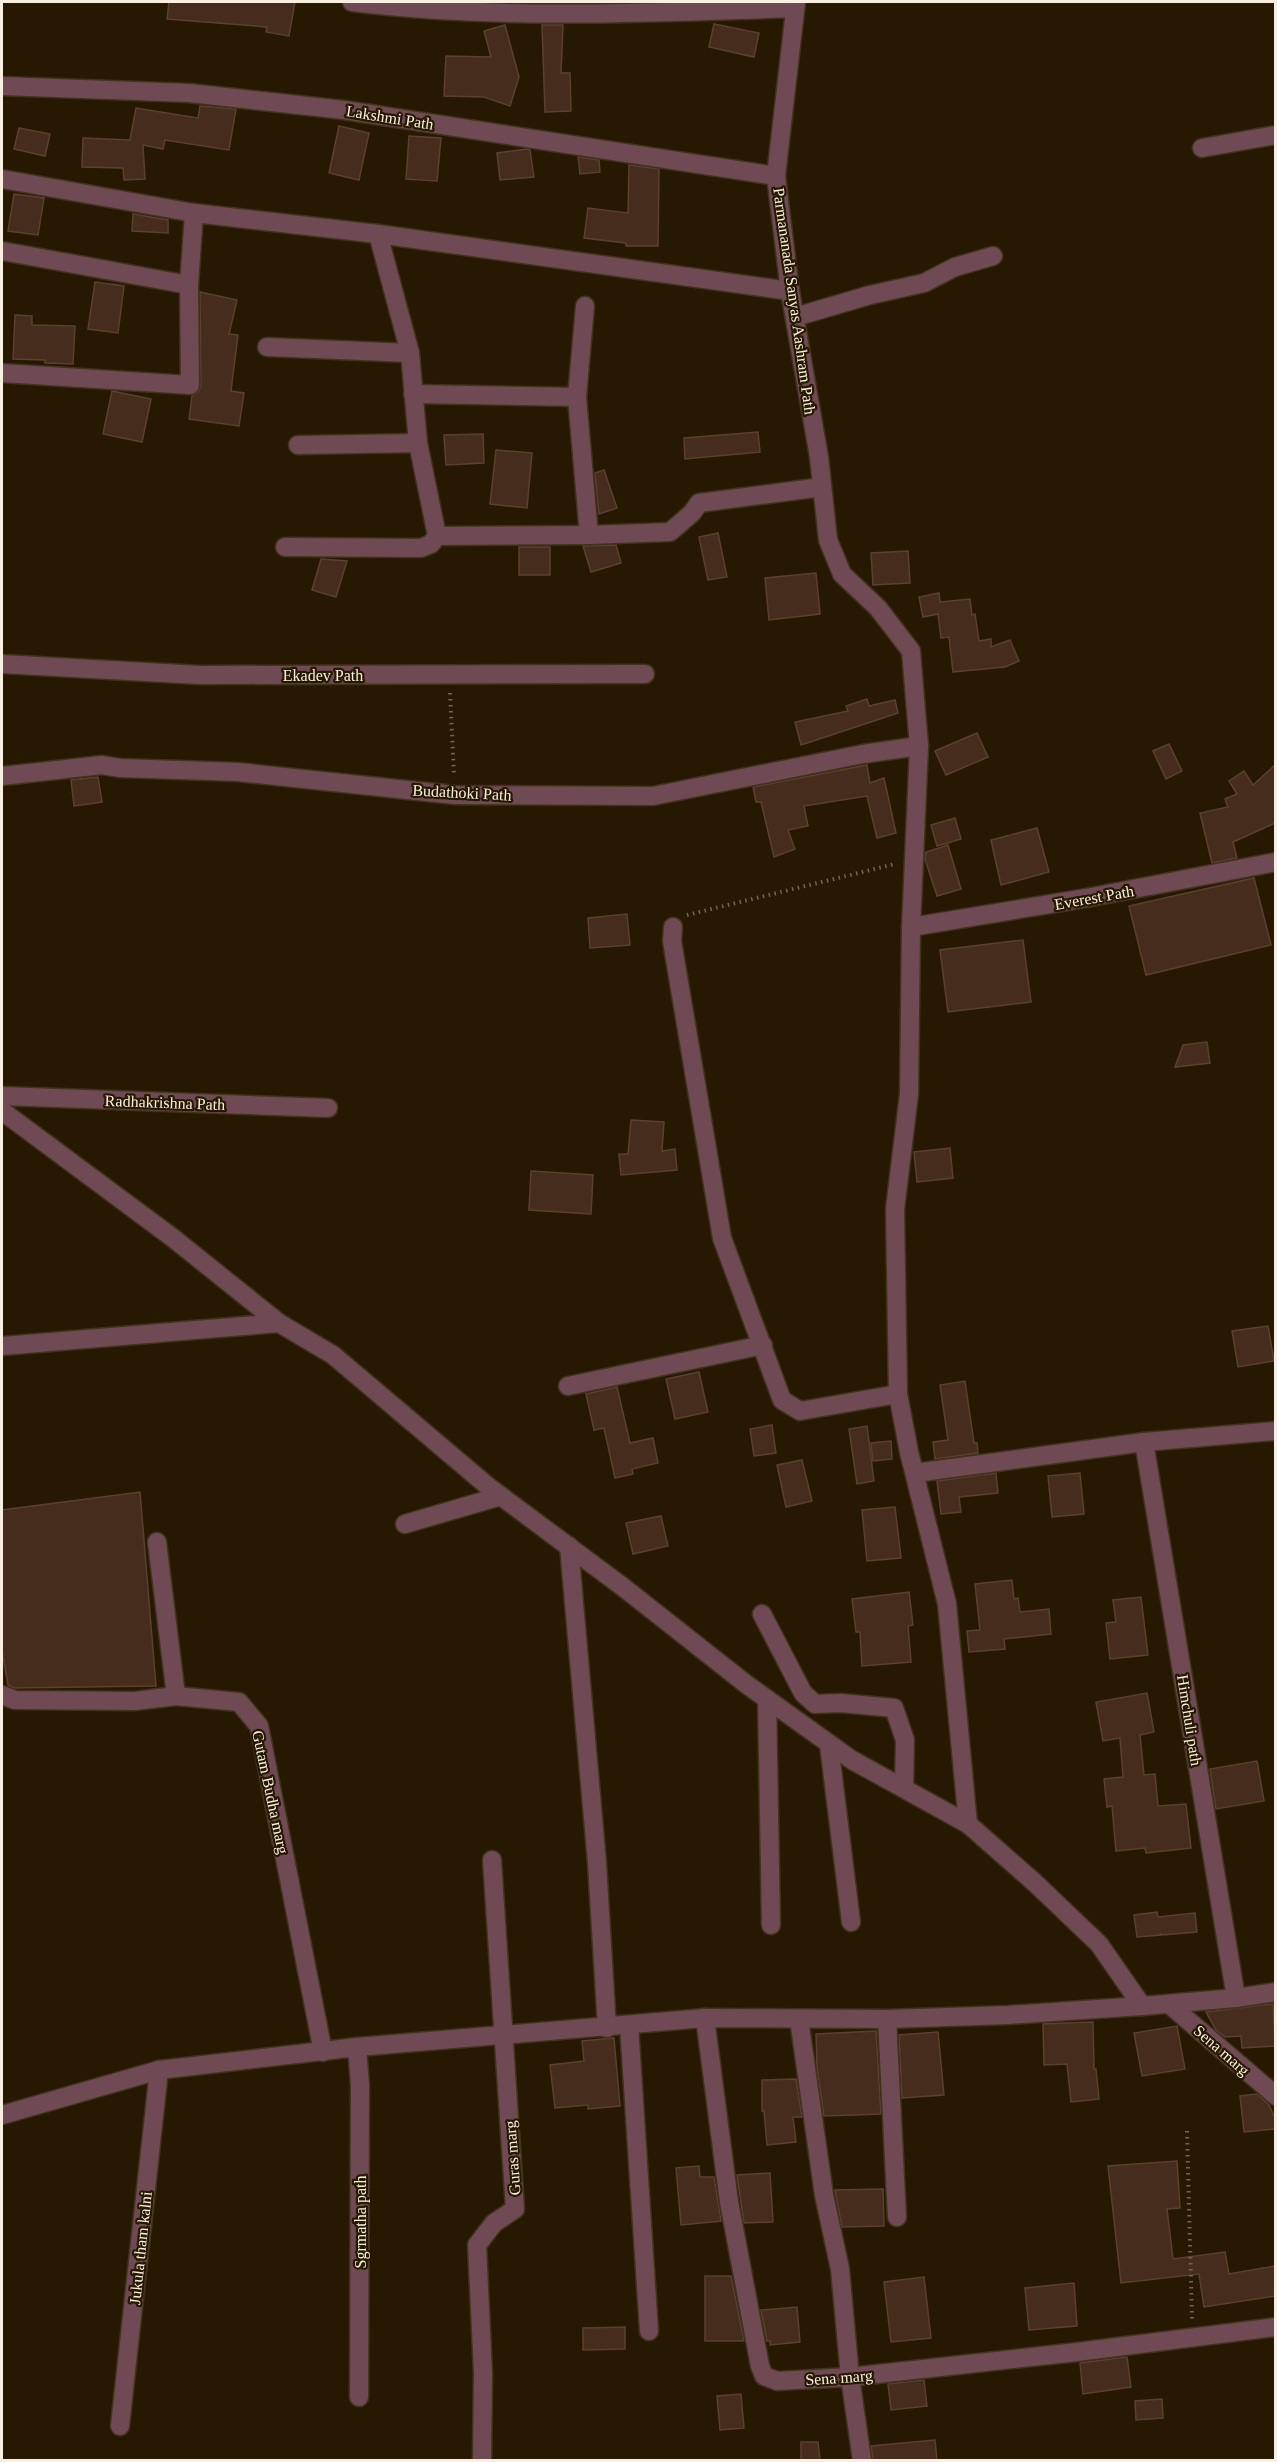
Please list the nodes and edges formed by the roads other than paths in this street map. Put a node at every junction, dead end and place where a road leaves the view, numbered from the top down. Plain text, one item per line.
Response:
1 (352, 2) edge
2 (795, 5) edge
3 (2, 86) edge
4 (1275, 135) edge
5 (1202, 148) dead end
6 (776, 176) junction
7 (2, 179) edge
8 (194, 213) junction
9 (378, 234) junction
10 (2, 251) edge
11 (993, 256) dead end
12 (189, 285) junction
13 (790, 291) junction
14 (585, 306) dead end
15 (795, 317) junction
16 (267, 347) dead end
17 (410, 353) junction
18 (2, 373) edge
19 (413, 394) junction
20 (577, 397) junction
21 (418, 443) junction
22 (298, 445) dead end
23 (822, 487) junction
24 (589, 535) junction
25 (437, 536) junction
26 (285, 547) dead end
27 (2, 664) edge
28 (645, 674) dead end
29 (919, 746) junction
30 (2, 776) edge
31 (1275, 862) edge
32 (673, 927) road end
33 (911, 927) junction
34 (2, 1096) edge
35 (328, 1108) dead end
36 (2, 1111) edge
37 (279, 1323) junction
38 (763, 1345) junction
39 (2, 1346) edge
40 (567, 1386) dead end
41 (898, 1394) junction
42 (1275, 1431) edge
43 (1144, 1442) junction
44 (915, 1473) junction
45 (501, 1496) junction
46 (405, 1524) dead end
47 (158, 1542) dead end
48 (569, 1546) junction
49 (762, 1614) dead end
50 (2, 1695) edge
51 (176, 1696) junction
52 (767, 1699) junction
53 (829, 1745) junction
54 (904, 1788) junction
55 (968, 1824) junction
56 (492, 1860) dead end
57 (851, 1922) dead end
58 (771, 1925) dead end
59 (1275, 1992) edge
60 (1236, 1998) junction
61 (1169, 2004) junction
62 (1142, 2006) junction
63 (705, 2018) junction
64 (799, 2019) junction
65 (886, 2019) junction
66 (629, 2025) junction
67 (607, 2028) junction
68 (503, 2033) junction
69 (357, 2048) junction
70 (323, 2052) junction
71 (159, 2070) junction
72 (1275, 2096) edge
73 (2, 2115) edge
74 (897, 2217) dead end
75 (1275, 2327) edge
76 (649, 2331) dead end
77 (850, 2377) junction
78 (359, 2397) dead end
79 (120, 2426) dead end
80 (482, 2460) edge
81 (862, 2460) edge

1 - 2 street
2 - 6 street, Parmananada Sanyas Aashram Path
3 - 6 street, Lakshmi Path
4 - 5 street
6 - 13 street, Parmananada Sanyas Aashram Path
7 - 8 street
8 - 9 street
8 - 12 street
9 - 13 street
9 - 17 street
10 - 12 street
11 - 15 street
12 - 18 street
13 - 15 street, Parmananada Sanyas Aashram Path
14 - 20 street
15 - 23 street, Parmananada Sanyas Aashram Path
16 - 17 street
17 - 19 street
19 - 20 street
19 - 21 street
20 - 24 street
21 - 22 street
21 - 25 street
23 - 24 street
23 - 29 street, Parmananada Sanyas Aashram Path
24 - 25 street
25 - 26 street
27 - 28 street, Ekadev Path
29 - 30 street, Budathoki Path
29 - 33 street, Parmananada Sanyas Aashram Path
31 - 33 street, Everest Path
32 - 38 street
33 - 41 street, Parmananada Sanyas Aashram Path
34 - 35 street, Radhakrishna Path
36 - 37 street
37 - 39 street
37 - 45 street
38 - 40 street
38 - 41 street
41 - 44 street, Parmananada Sanyas Aashram Path
42 - 43 street
43 - 44 street
43 - 60 street, Himchuli path
44 - 55 street, Parmananada Sanyas Aashram Path
45 - 46 street
45 - 48 street
47 - 51 street
48 - 52 street
48 - 67 street
49 - 54 street
50 - 51 street, Gutam Budha marg
51 - 70 street, Gutam Budha marg
52 - 53 street
52 - 58 street
53 - 54 street
53 - 57 street
54 - 55 street
55 - 62 street
56 - 68 street
59 - 60 street
60 - 61 street
61 - 62 street
61 - 72 street, Sena marg
62 - 65 street
63 - 64 street
63 - 66 street
63 - 77 street, Sena marg
64 - 65 street
64 - 77 street
65 - 74 street
66 - 67 street
66 - 76 street
67 - 68 street
68 - 69 street
68 - 80 street, Guras marg
69 - 70 street
69 - 78 street, Sgrmatha path
70 - 71 street
71 - 73 street
71 - 79 street, Jukula tham kalni
75 - 77 street, Sena marg
77 - 81 street

